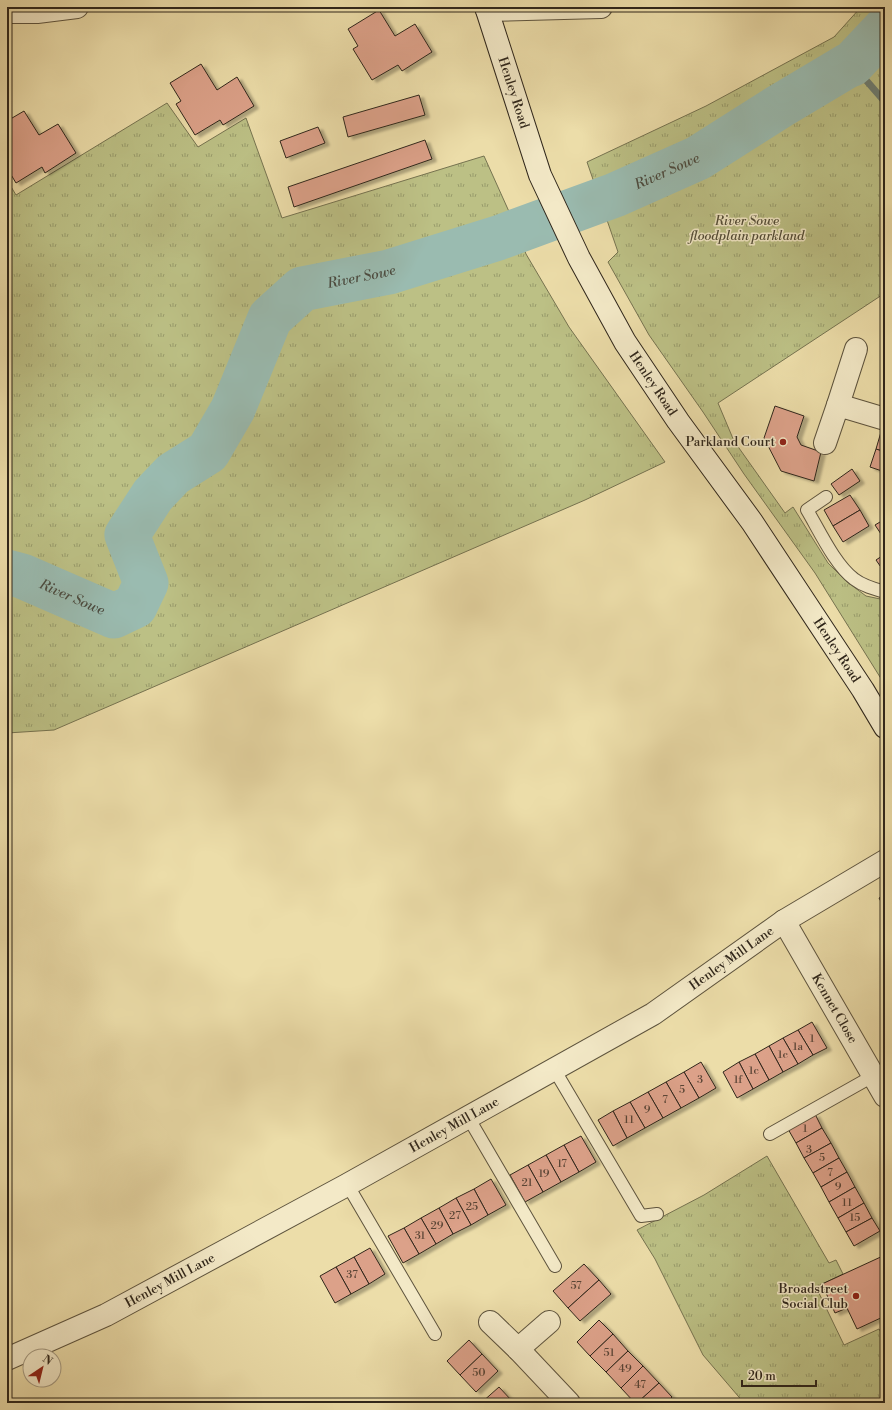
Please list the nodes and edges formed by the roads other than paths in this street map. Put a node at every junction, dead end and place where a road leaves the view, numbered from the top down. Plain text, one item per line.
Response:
1 (77, 7) edge
2 (601, 7) edge
3 (486, 8) edge
4 (7, 12) edge
5 (856, 349) dead end
6 (838, 404) junction
7 (885, 419) edge
8 (825, 443) dead end
9 (826, 497) dead end
10 (885, 592) edge
11 (885, 727) edge
12 (885, 861) edge
13 (784, 921) junction
14 (554, 1069) junction
15 (873, 1076) junction
16 (885, 1096) edge
17 (468, 1117) junction
18 (770, 1134) dead end
19 (347, 1184) junction
20 (658, 1214) dead end
21 (555, 1266) dead end
22 (490, 1322) dead end
23 (549, 1322) dead end
24 (435, 1334) dead end
25 (518, 1349) junction
26 (7, 1359) edge
27 (569, 1403) edge

1 - 4 street
2 - 3 street
3 - 11 street, Henley Road
5 - 6 street
6 - 7 street
6 - 8 street
9 - 10 lane
12 - 13 street, Henley Mill Lane
13 - 14 street, Henley Mill Lane
13 - 15 street, Kennet Close
14 - 17 street, Henley Mill Lane
14 - 20 lane
15 - 16 street, Kennet Close
15 - 18 lane
17 - 19 street, Henley Mill Lane
17 - 21 lane
19 - 24 lane
19 - 26 street, Henley Mill Lane
22 - 25 street
23 - 25 street
25 - 27 street

